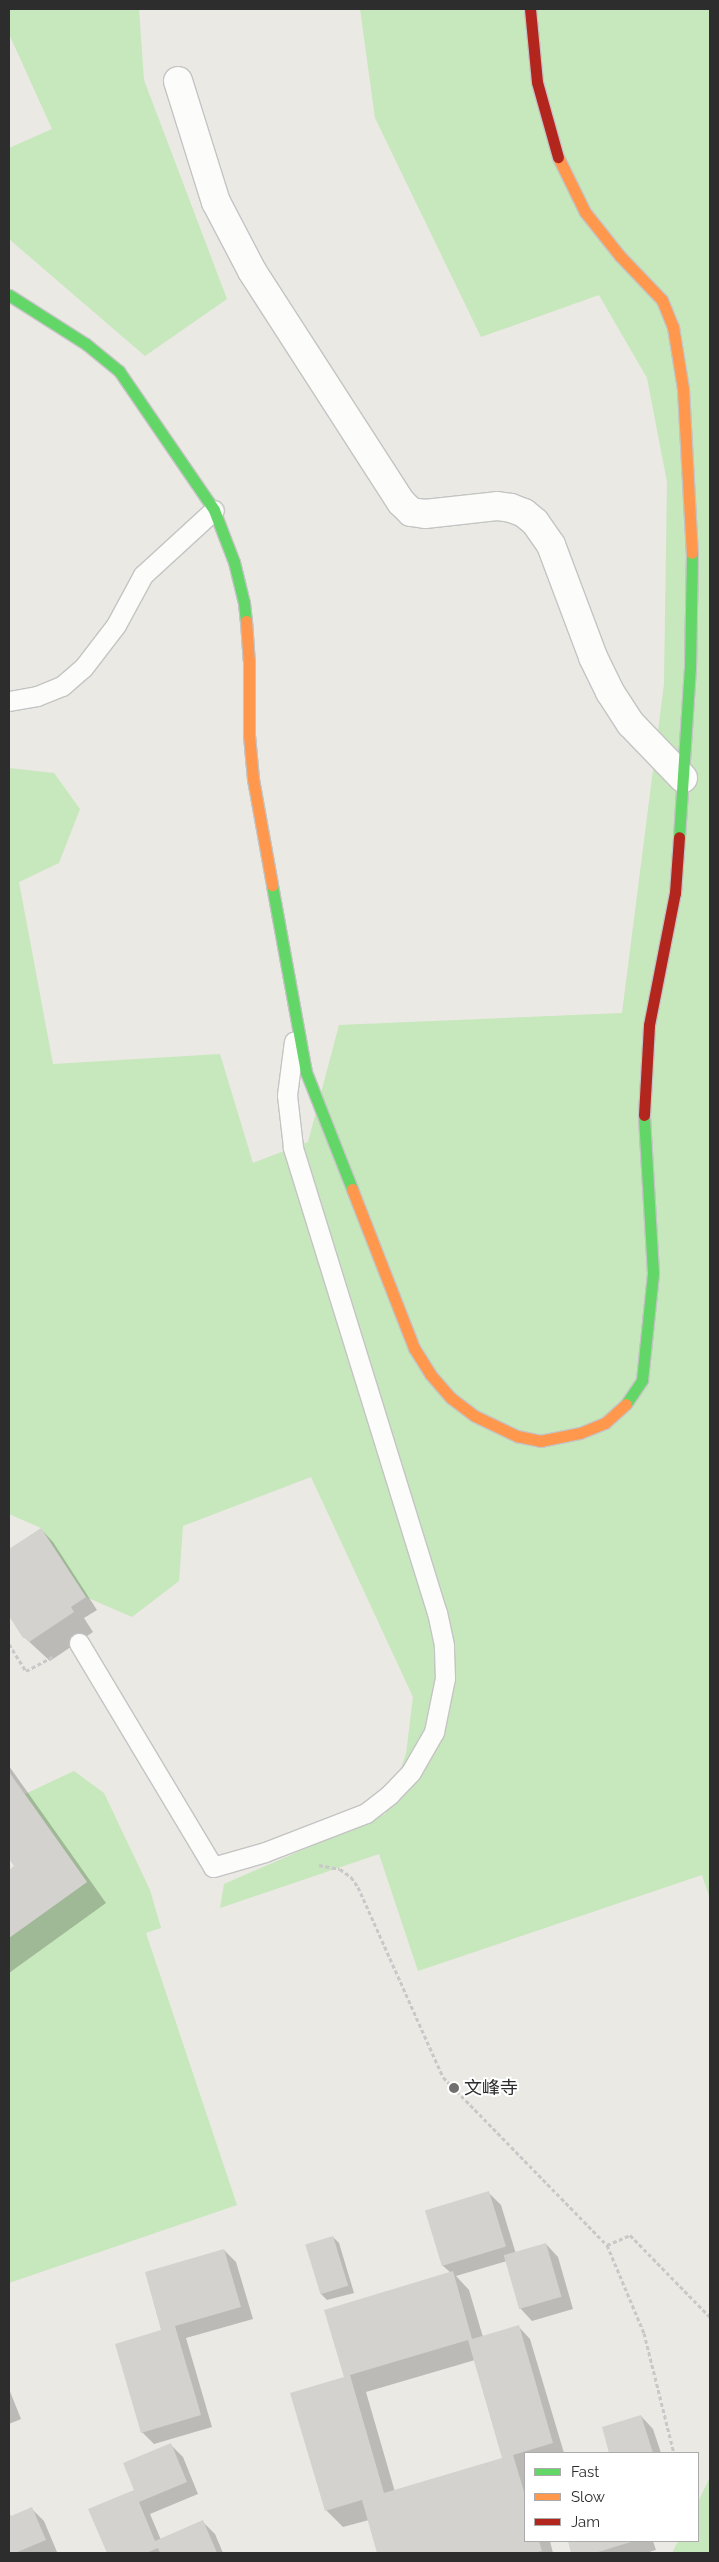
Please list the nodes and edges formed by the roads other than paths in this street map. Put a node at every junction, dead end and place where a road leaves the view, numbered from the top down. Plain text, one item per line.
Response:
1 (530, 9) edge
2 (178, 81) dead end
3 (9, 295) edge
4 (214, 510) junction
5 (9, 701) edge
6 (683, 778) junction
7 (296, 1020) junction
8 (79, 1643) road end

1 - 6 street
2 - 6 street
3 - 4 street
4 - 5 lane
4 - 7 street
6 - 7 street
7 - 8 lane

